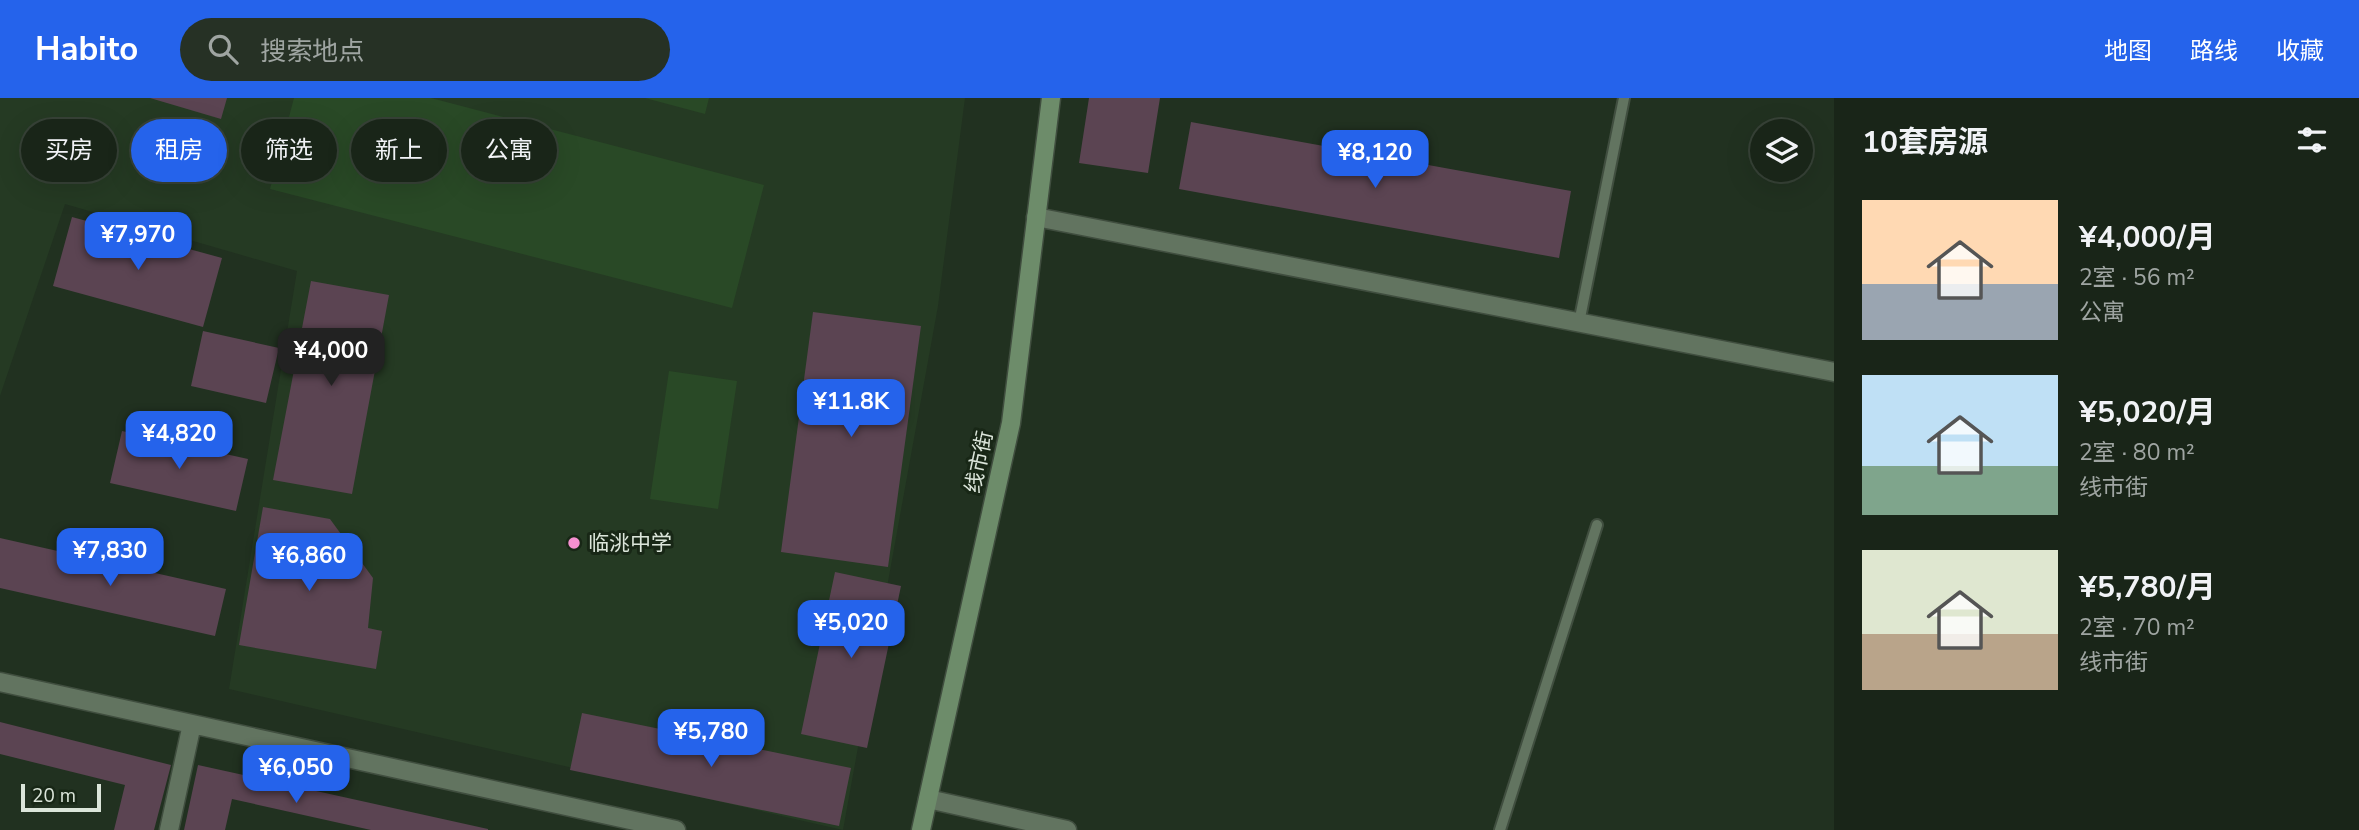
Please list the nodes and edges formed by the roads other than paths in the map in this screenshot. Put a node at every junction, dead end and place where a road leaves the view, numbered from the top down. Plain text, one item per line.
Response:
1 (1051, 98) edge
2 (1624, 98) edge
3 (1036, 217) junction
4 (1580, 323) junction
5 (1834, 372) edge
6 (1597, 525) dead end
7 (0, 682) edge
8 (192, 724) junction
9 (928, 799) junction
10 (169, 830) edge
11 (676, 830) edge
12 (921, 830) edge
13 (1067, 830) edge
14 (1500, 830) edge

1 - 3 main road, 线市街
2 - 4 lane
3 - 4 street
3 - 9 main road, 线市街
4 - 5 street
6 - 14 lane
7 - 8 street
8 - 10 street
8 - 11 street
9 - 12 main road, 线市街
9 - 13 street

